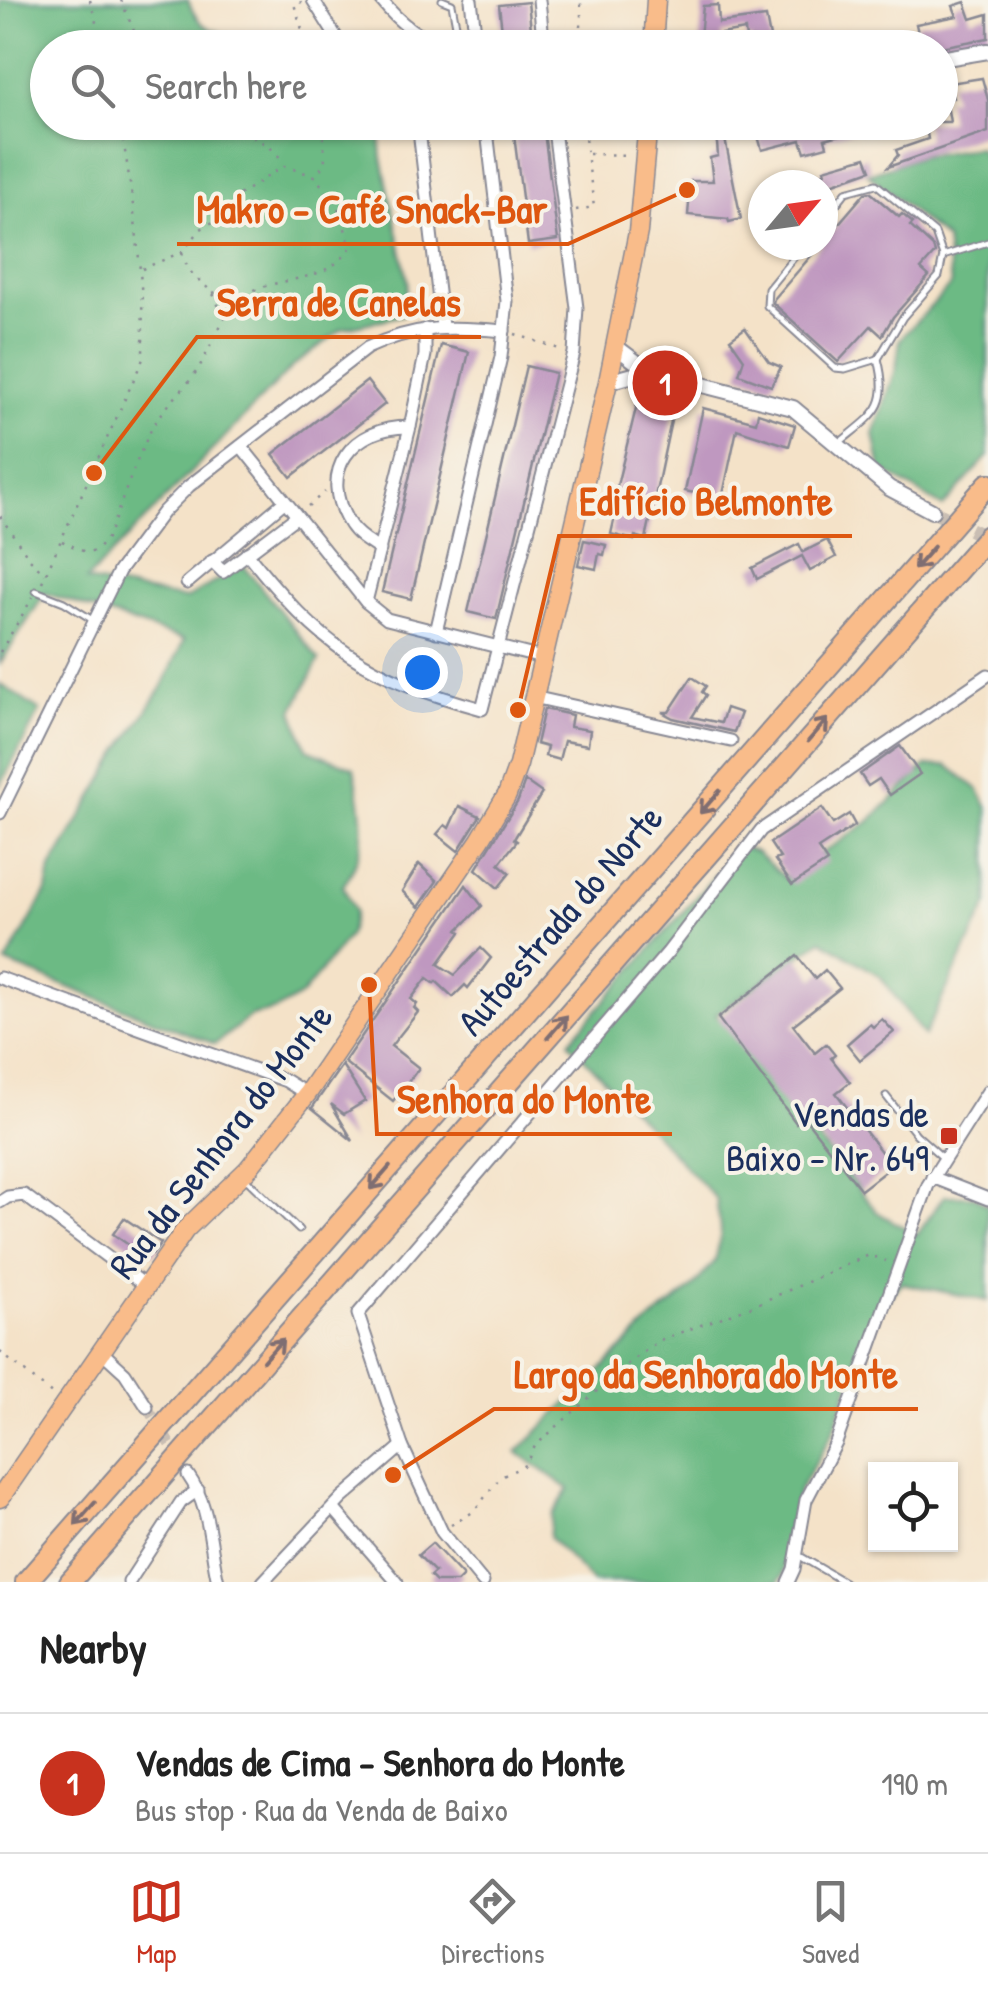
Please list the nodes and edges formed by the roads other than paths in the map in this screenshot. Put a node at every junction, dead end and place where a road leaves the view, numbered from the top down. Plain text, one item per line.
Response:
1 (311, 0) edge
2 (381, 0) edge
3 (442, 0) edge
4 (472, 0) edge
5 (539, 0) edge
6 (656, 0) edge
7 (331, 30) edge
8 (410, 30) edge
9 (457, 30) edge
10 (475, 30) edge
11 (542, 30) edge
12 (654, 30) edge
13 (988, 51) edge
14 (958, 57) edge
15 (420, 140) edge
16 (488, 140) edge
17 (556, 140) edge
18 (646, 140) edge
19 (838, 202) edge
20 (988, 242) edge
21 (943, 256) junction
22 (792, 260) edge
23 (442, 326) junction
24 (425, 329) junction
25 (504, 331) junction
26 (615, 346) junction
27 (878, 359) junction
28 (648, 371) junction
29 (608, 382) junction
30 (410, 426) junction
31 (836, 444) junction
32 (241, 446) junction
33 (988, 484) edge
34 (284, 502) junction
35 (932, 512) tunnel mouth
36 (296, 517) junction
37 (988, 536) edge
38 (380, 550) junction
39 (247, 554) junction
40 (212, 562) junction
41 (187, 583) dead end
42 (36, 591) road end
43 (366, 602) junction
44 (95, 622) junction
45 (436, 632) junction
46 (499, 647) junction
47 (542, 658) junction
48 (988, 676) edge
49 (533, 697) junction
50 (731, 742) dead end
51 (0, 813) edge
52 (0, 978) edge
53 (988, 1091) edge
54 (306, 1094) junction
55 (886, 1096) dead end
56 (943, 1158) junction
57 (242, 1175) junction
58 (932, 1177) junction
59 (988, 1199) edge
60 (0, 1202) edge
61 (298, 1230) dead end
62 (146, 1286) junction
63 (102, 1352) junction
64 (146, 1407) tunnel mouth
65 (402, 1446) junction
66 (188, 1475) tunnel mouth
67 (198, 1490) junction
68 (0, 1498) edge
69 (333, 1508) junction
70 (796, 1554) junction
71 (26, 1582) edge
72 (70, 1582) edge
73 (128, 1582) edge
74 (218, 1582) edge
75 (264, 1582) edge
76 (396, 1582) edge
77 (482, 1582) edge
78 (788, 1582) edge
79 (844, 1582) edge

1 - 7 street
2 - 8 street
3 - 9 lane
4 - 10 street
5 - 11 street
6 - 12 main road
13 - 14 street
15 - 23 street
16 - 25 street
17 - 46 street
18 - 26 main road, Rua da Senhora do Monte
19 - 21 lane
20 - 21 lane
21 - 27 lane
22 - 27 lane
23 - 24 street
23 - 25 street
24 - 30 street
24 - 32 street
25 - 45 street
26 - 28 street
26 - 29 main road, Rua da Senhora do Monte
27 - 31 lane
28 - 29 street
28 - 31 street
29 - 47 main road, Rua da Senhora do Monte
30 - 38 street
30 - 38 street
31 - 35 street
32 - 34 street
32 - 44 street
33 -> 71 highway, Autoestrada do Norte
34 - 36 street
34 - 40 street
36 - 39 street
36 - 43 street
72 -> 37 highway, Autoestrada do Norte
38 - 43 street
39 - 40 street
39 - 46 street
40 - 41 street
42 - 44 lane
43 - 45 street
44 - 51 street
45 - 46 street
46 - 47 street
47 - 49 main road, Rua da Senhora do Monte
48 - 65 street
49 - 50 street
49 - 54 main road, Rua da Senhora do Monte
52 - 54 street
53 - 56 street
54 - 57 main road, Rua da Senhora do Monte
55 - 56 lane
56 - 58 street
57 - 61 lane
57 - 62 main road, Rua da Senhora do Monte
58 - 59 street
58 - 70 street
60 - 62 street
62 - 63 main road, Rua da Senhora do Monte
63 - 64 street
63 - 68 main road, Rua da Senhora do Monte
65 - 69 street
65 - 77 street
66 - 67 street
67 - 73 street
67 - 74 street
69 - 75 street
69 - 76 street
70 - 78 street
70 - 79 lane

